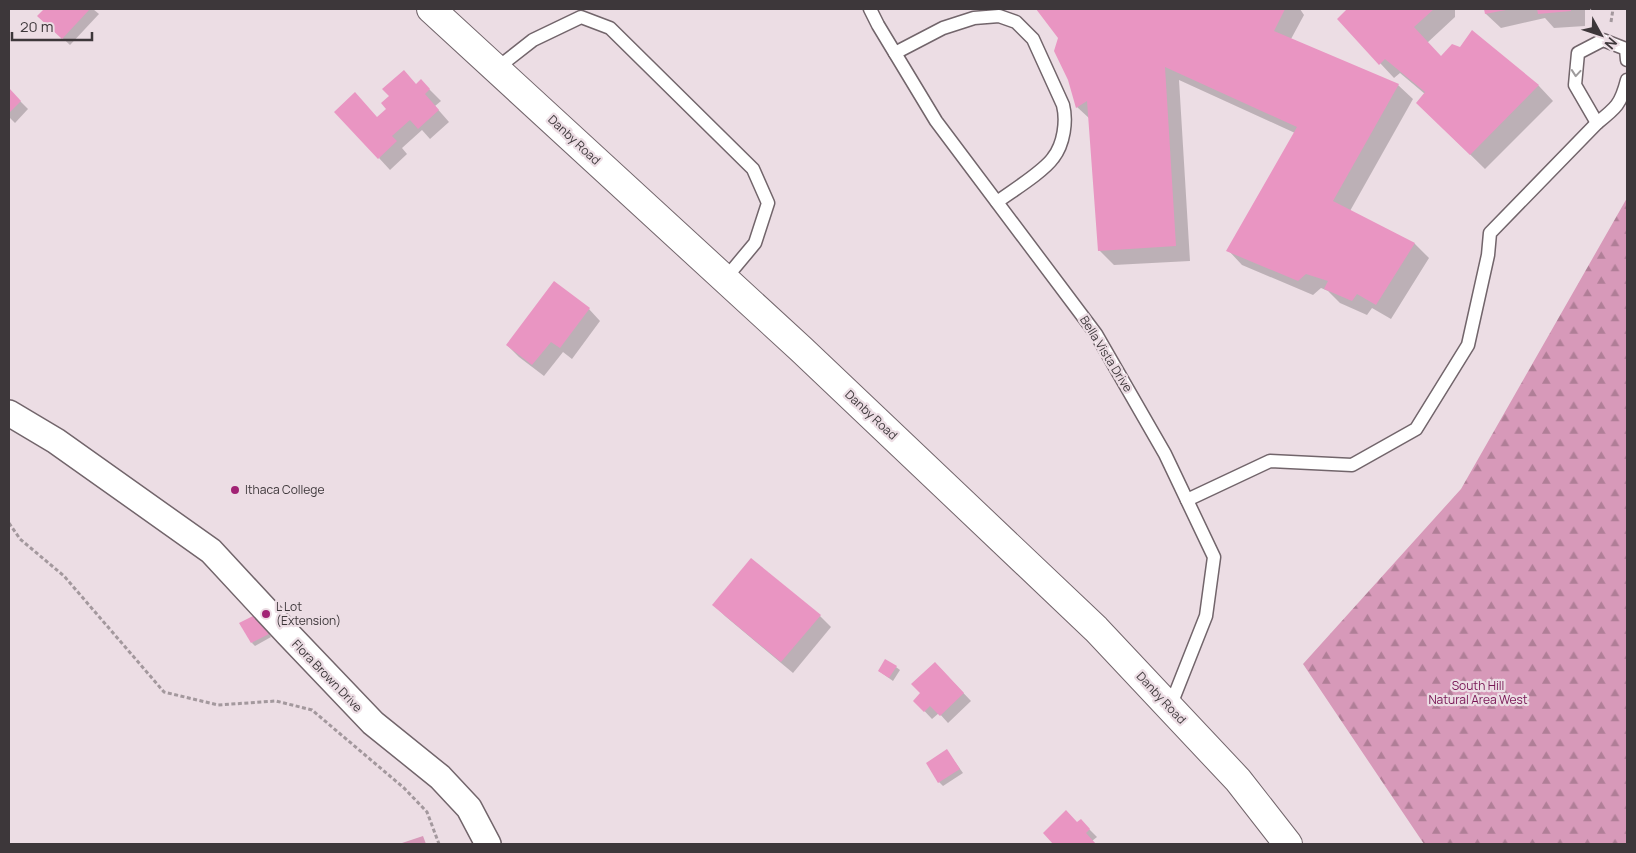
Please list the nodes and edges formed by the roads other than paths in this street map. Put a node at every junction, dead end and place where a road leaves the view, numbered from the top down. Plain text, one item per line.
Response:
1 (431, 9) edge
2 (870, 9) edge
3 (895, 53) junction
4 (1627, 60) edge
5 (496, 69) junction
6 (1627, 80) edge
7 (1597, 122) junction
8 (997, 202) junction
9 (725, 279) junction
10 (9, 413) edge
11 (1187, 500) junction
12 (1170, 707) junction
13 (488, 844) edge
14 (1288, 844) edge

1 - 5 main road, Danby Road
2 - 3 lane, Bella Vista Drive
3 - 8 lane, Bella Vista Drive
3 - 8 lane
4 -> 7 lane
5 - 9 main road, Danby Road
5 - 9 lane
6 - 7 lane
7 - 11 lane
8 - 11 lane, Bella Vista Drive
9 - 12 main road, Danby Road
10 - 13 street, Flora Brown Drive
11 - 12 lane, Bella Vista Drive
12 - 14 main road, Danby Road

